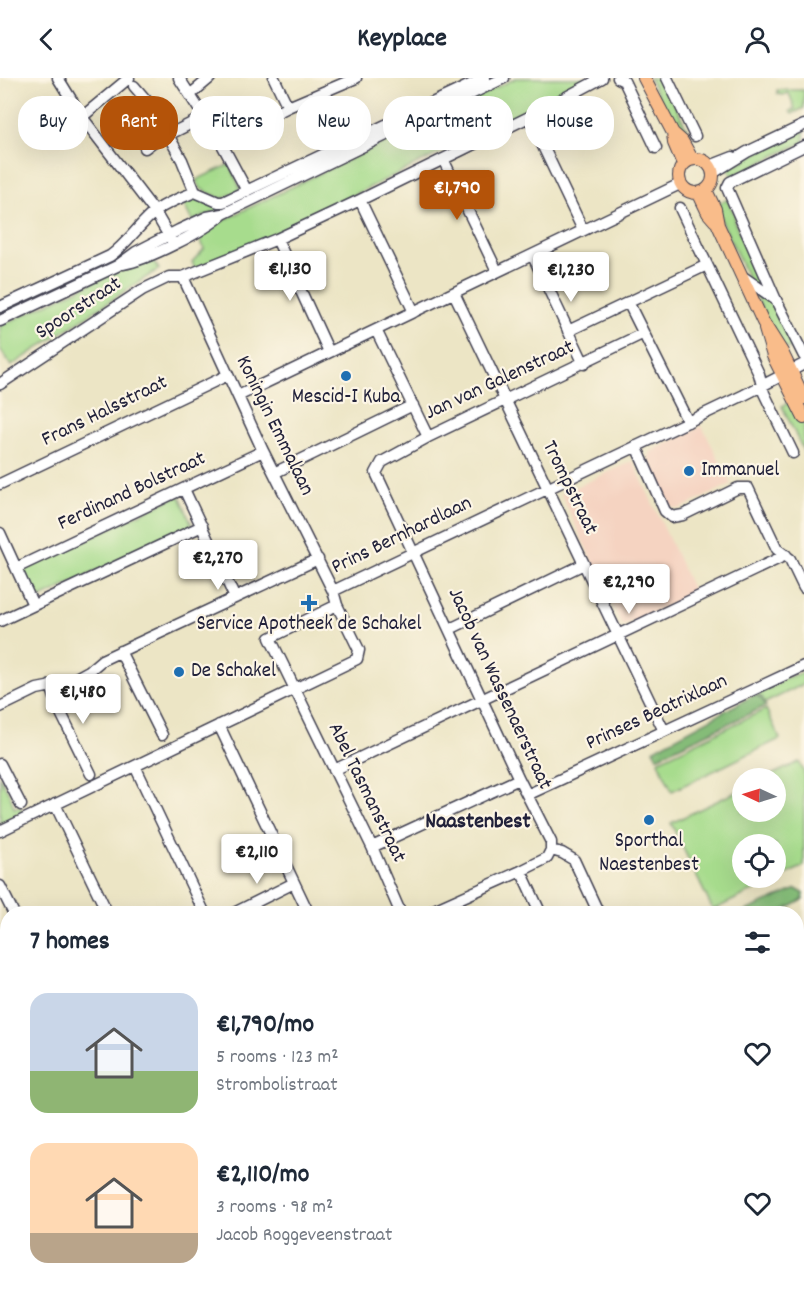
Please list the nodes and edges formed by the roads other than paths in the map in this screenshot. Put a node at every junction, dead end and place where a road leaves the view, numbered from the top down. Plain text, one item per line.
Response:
1 (58, 78) edge
2 (179, 78) edge
3 (210, 78) edge
4 (274, 78) edge
5 (356, 78) edge
6 (485, 78) edge
7 (504, 78) edge
8 (602, 78) edge
9 (618, 78) edge
10 (644, 78) edge
11 (667, 78) edge
12 (131, 82) edge
13 (191, 94) joint
14 (69, 96) edge
15 (143, 96) edge
16 (568, 96) edge
17 (288, 107) junction
18 (284, 109) edge
19 (88, 113) edge
20 (525, 119) edge
21 (88, 125) edge
22 (804, 125) edge
23 (695, 136) dead end
24 (804, 146) edge
25 (656, 148) dead end
26 (176, 150) edge
27 (226, 150) edge
28 (545, 150) edge
29 (443, 159) junction
30 (687, 162) junction
31 (712, 169) junction
32 (680, 184) junction
33 (246, 191) junction
34 (195, 192) junction
35 (703, 192) junction
36 (360, 200) junction
37 (680, 208) dead end
38 (155, 212) junction
39 (583, 230) junction
40 (171, 239) junction
41 (277, 239) junction
42 (533, 256) junction
43 (707, 265) junction
44 (497, 271) junction
45 (742, 276) junction
46 (183, 278) junction
47 (454, 293) junction
48 (776, 300) junction
49 (628, 302) junction
50 (0, 307) edge
51 (414, 312) junction
52 (0, 321) edge
53 (376, 330) junction
54 (568, 331) junction
55 (642, 334) junction
56 (329, 352) junction
57 (804, 356) edge
58 (584, 364) junction
59 (804, 364) edge
60 (787, 372) junction
61 (228, 375) junction
62 (0, 384) edge
63 (762, 386) junction
64 (238, 396) junction
65 (804, 398) edge
66 (505, 400) junction
67 (413, 405) junction
68 (804, 418) edge
69 (688, 422) junction
70 (428, 437) junction
71 (636, 446) junction
72 (263, 451) junction
73 (793, 453) dead end
74 (378, 468) joint
75 (274, 473) junction
76 (0, 484) edge
77 (184, 489) junction
78 (547, 489) junction
79 (202, 526) junction
80 (0, 533) edge
81 (413, 552) junction
82 (786, 555) junction
83 (318, 559) junction
84 (584, 564) junction
85 (16, 568) junction
86 (804, 588) edge
87 (333, 591) junction
88 (235, 598) junction
89 (33, 605) junction
90 (337, 605) junction
91 (0, 621) edge
92 (450, 628) junction
93 (619, 636) junction
94 (120, 651) junction
95 (804, 666) edge
96 (51, 685) junction
97 (294, 689) junction
98 (483, 700) junction
99 (0, 707) edge
100 (219, 725) junction
101 (664, 731) junction
102 (162, 735) dead end
103 (0, 764) edge
104 (135, 766) junction
105 (334, 770) junction
106 (91, 774) dead end
107 (519, 779) junction
108 (527, 795) junction
109 (55, 804) junction
110 (21, 805) dead end
111 (0, 831) edge
112 (372, 847) junction
113 (552, 850) junction
114 (521, 871) junction
115 (294, 883) junction
116 (0, 886) edge
117 (10, 906) edge
118 (104, 906) edge
119 (202, 906) edge
120 (248, 906) edge
121 (305, 906) edge
122 (398, 906) edge
123 (443, 906) edge
124 (537, 906) edge
125 (595, 906) edge

1 - 14 street
2 - 13 street
3 - 13 street
4 - 17 street
5 - 17 street
6 - 33 street
7 - 40 street
8 - 16 street, Spoorstraat
9 - 25 street
10 - 30 main road
11 - 23 street
12 - 15 street
12 - 19 street
17 - 18 street
20 - 29 street, Spoorstraat
21 - 38 street
22 - 31 street
24 - 48 street
26 - 34 street
27 - 33 street
28 - 39 street
29 - 36 street, Spoorstraat
29 - 44 street
30 - 31 main road
30 - 32 main road
31 - 35 main road
32 - 35 main road
32 - 39 street
33 - 34 street
34 - 38 street
35 - 45 main road
36 - 41 street, Spoorstraat
36 - 51 street
37 - 43 street
38 - 40 street
38 - 50 street
39 - 42 street
40 - 52 street
41 - 46 street, Spoorstraat
41 - 56 street
42 - 44 street
42 - 54 street
43 - 49 street
43 - 63 street
44 - 47 street
45 - 48 street
45 - 60 main road
46 - 61 street, Koningin Emmalaan
46 - 62 street, Spoorstraat
47 - 51 street
47 - 66 street, Trompstraat
48 - 57 street
49 - 54 street
49 - 55 street
51 - 53 street
53 - 56 street
53 - 67 street
54 - 58 street
55 - 58 street, Jan van Galenstraat
55 - 69 street
56 - 64 street
58 - 66 street, Jan van Galenstraat
59 - 60 street, Prins Bernhardlaan
60 - 63 street, Prins Bernhardlaan
60 - 65 main road
60 - 68 main road
61 - 64 street, Koningin Emmalaan
61 - 76 street, Frans Halsstraat
63 - 69 street, Prins Bernhardlaan
63 - 73 street
64 - 72 street, Koningin Emmalaan
66 - 70 street, Jan van Galenstraat
66 - 78 street, Trompstraat
67 - 70 street
67 - 75 street
69 - 71 street, Prins Bernhardlaan
70 - 74 street, Jan van Galenstraat
71 - 78 street, Prins Bernhardlaan
71 - 82 street
72 - 75 street, Koningin Emmalaan
72 - 77 street, Ferdinand Bolstraat
74 - 81 street, Jacob van Wassenaerstraat
75 - 83 street, Koningin Emmalaan
77 - 79 street
77 - 85 street, Ferdinand Bolstraat
78 - 81 street, Prins Bernhardlaan
78 - 84 street, Trompstraat
79 - 88 street
79 - 89 street
80 - 85 street
81 - 87 street, Prins Bernhardlaan
81 - 92 street, Jacob van Wassenaerstraat
82 - 86 street
82 - 93 street
83 - 87 street, Koningin Emmalaan
83 - 88 street
84 - 92 street
84 - 93 street, Trompstraat
85 - 89 street
87 - 90 street, Prins Bernhardlaan
88 - 94 street
89 - 91 street
90 - 97 street, Prins Bernhardlaan
90 - 97 street
92 - 98 street, Jacob van Wassenaerstraat
93 - 98 street
93 - 101 street, Trompstraat
94 - 96 street
94 - 102 street
95 - 101 street, Prinses Beatrixlaan
96 - 99 street
96 - 106 street
97 - 100 street, Prins Bernhardlaan
97 - 105 street, Abel Tasmanstraat
98 - 105 street
98 - 107 street, Jacob van Wassenaerstraat
100 - 104 street, Prins Bernhardlaan
100 - 115 street
101 - 108 street, Prinses Beatrixlaan
103 - 110 street
104 - 109 street, Prins Bernhardlaan
104 - 119 street
105 - 112 street, Abel Tasmanstraat
107 - 108 street, Jacob van Wassenaerstraat
107 - 112 street
108 - 113 street, Jacob van Wassenaerstraat
109 - 111 street, Prins Bernhardlaan
109 - 118 street
112 - 122 street, Abel Tasmanstraat
113 - 114 street
113 - 125 street
114 - 123 street
114 - 124 street
115 - 120 street
115 - 121 street
116 - 117 street

